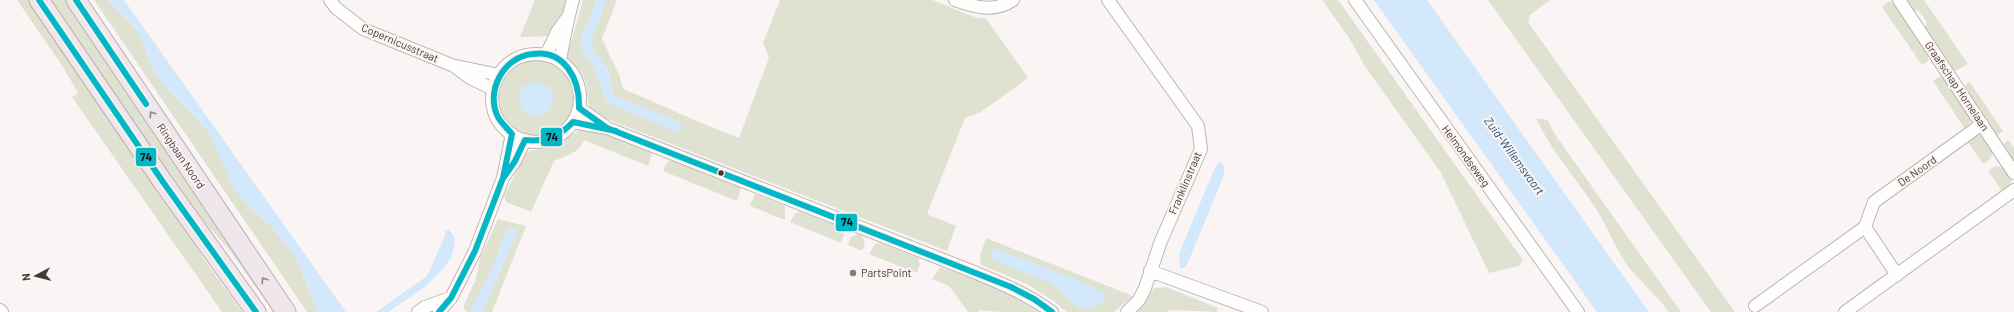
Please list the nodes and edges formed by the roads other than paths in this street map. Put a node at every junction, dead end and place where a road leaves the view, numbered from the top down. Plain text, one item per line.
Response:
1 (39, 0) edge
2 (76, 0) edge
3 (330, 0) edge
4 (573, 0) edge
5 (955, 0) edge
6 (1013, 0) edge
7 (1108, 0) edge
8 (1355, 0) edge
9 (1899, 0) edge
10 (567, 18) junction
11 (546, 55) junction
12 (560, 60) junction
13 (454, 66) junction
14 (499, 75) junction
15 (493, 90) junction
16 (579, 108) junction
17 (573, 122) junction
18 (1982, 124) junction
19 (607, 128) junction
20 (512, 134) junction
21 (525, 140) junction
22 (2014, 173) edge
23 (503, 178) junction
24 (2014, 190) edge
25 (1865, 227) junction
26 (1150, 271) junction
27 (1897, 275) junction
28 (451, 298) junction
29 (1755, 306) dead end
30 (256, 312) edge
31 (286, 312) edge
32 (418, 312) edge
33 (439, 312) edge
34 (1052, 312) edge
35 (1127, 312) edge
36 (1262, 312) edge
37 (1578, 312) edge
38 (1845, 312) edge

1 - 30 main road
31 -> 2 main road, Ringbaan Noord
3 - 13 street, Copernicusstraat
4 - 10 street
5 - 6 street
7 - 26 street, Franklinstraat
8 - 37 street, Helmondseweg
9 - 18 street, Graafschap Hornelaan
10 - 11 street
10 - 12 street
11 - 12 street
11 - 14 street
12 - 16 street
13 - 14 street, Copernicusstraat
13 - 15 street, Copernicusstraat
14 - 15 street
15 - 20 street
16 - 17 street
16 - 19 street
17 - 19 street
17 - 21 street
18 - 22 street, Graafschap Hornelaan
18 - 25 street, De Noord
19 - 34 street
20 - 21 street
20 - 23 street
21 - 23 street
23 - 28 street
24 - 27 street
25 - 27 street
25 - 29 street
26 - 35 street, Franklinstraat
26 - 36 street
27 - 38 street
28 - 32 street
28 - 33 street

